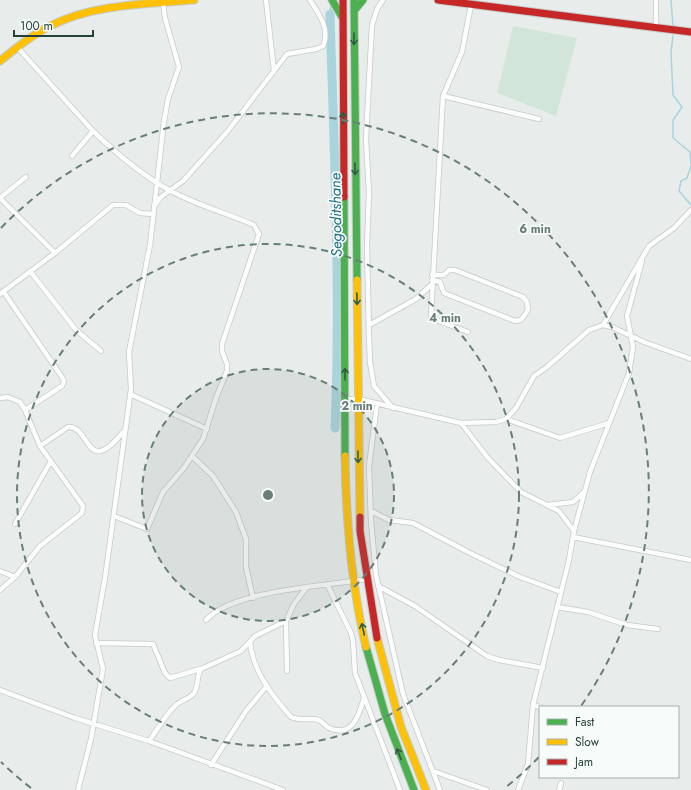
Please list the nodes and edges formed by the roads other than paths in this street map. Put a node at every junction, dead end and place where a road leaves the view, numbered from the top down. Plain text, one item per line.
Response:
1 (194, 0) edge
2 (266, 0) edge
3 (310, 0) edge
4 (332, 0) edge
5 (343, 0) edge
6 (354, 0) edge
7 (363, 0) edge
8 (382, 0) edge
9 (438, 0) edge
10 (656, 0) edge
11 (163, 3) junction
12 (472, 5) junction
13 (354, 11) junction
14 (343, 18) junction
15 (656, 28) junction
16 (691, 32) edge
17 (18, 48) junction
18 (0, 61) edge
19 (274, 71) junction
20 (443, 96) junction
21 (539, 119) dead end
22 (92, 131) junction
23 (72, 156) dead end
24 (26, 177) dead end
25 (157, 183) junction
26 (170, 191) junction
27 (0, 198) edge
28 (154, 206) junction
29 (691, 210) edge
30 (153, 214) junction
31 (55, 253) junction
32 (642, 261) junction
33 (30, 270) junction
34 (432, 280) junction
35 (2, 293) edge
36 (369, 325) junction
37 (603, 325) junction
38 (468, 332) dead end
39 (631, 336) junction
40 (101, 351) dead end
41 (691, 359) edge
42 (130, 394) junction
43 (0, 398) edge
44 (346, 399) junction
45 (358, 399) junction
46 (377, 404) junction
47 (393, 408) junction
48 (25, 410) junction
49 (506, 419) junction
50 (608, 423) junction
51 (461, 424) junction
52 (207, 429) junction
53 (124, 431) junction
54 (346, 441) junction
55 (358, 441) junction
56 (40, 446) junction
57 (192, 456) junction
58 (51, 461) junction
59 (586, 490) junction
60 (548, 505) junction
61 (371, 511) junction
62 (114, 516) junction
63 (15, 524) dead end
64 (574, 531) junction
65 (574, 537) junction
66 (691, 560) edge
67 (0, 572) edge
68 (15, 577) junction
69 (367, 580) junction
70 (354, 582) junction
71 (326, 584) junction
72 (378, 586) junction
73 (307, 587) junction
74 (0, 590) edge
75 (561, 592) junction
76 (253, 598) junction
77 (557, 608) junction
78 (206, 620) dead end
79 (286, 621) junction
80 (658, 629) dead end
81 (250, 642) junction
82 (96, 643) junction
83 (544, 668) junction
84 (201, 669) junction
85 (287, 671) dead end
86 (266, 687) junction
87 (0, 690) edge
88 (364, 698) junction
89 (533, 705) junction
90 (539, 707) edge
91 (93, 724) junction
92 (150, 741) junction
93 (211, 765) junction
94 (433, 771) junction
95 (561, 783) dead end
96 (78, 790) edge
97 (284, 790) edge
98 (400, 790) edge
99 (414, 790) edge
100 (426, 790) edge
101 (440, 790) edge
102 (487, 790) edge
103 (518, 790) edge
104 (559, 790) edge

1 - 11 main road
2 - 19 street
3 - 19 street
4 - 14 main road
5 - 14 main road
6 - 13 main road
7 - 13 main road
8 - 36 street
9 - 12 main road
10 - 15 street
11 - 17 main road
11 - 25 street
12 - 15 main road
12 - 20 street
13 -> 45 main road
44 -> 14 main road
15 - 16 main road
17 - 18 main road
17 - 22 street
19 - 26 street
20 - 21 street
20 - 34 street
22 - 23 street
22 - 25 street
24 - 27 street
25 - 26 street
25 - 28 street
26 - 28 street
26 - 52 street
27 - 31 street
28 - 30 street
29 - 32 street
30 - 31 street
30 - 42 street
31 - 33 street
32 - 37 street
32 - 39 street
33 - 35 street
33 - 40 street
34 - 34 street
34 - 36 street
34 - 38 street
35 - 48 street
36 - 47 street
37 - 39 street
37 - 49 street
39 - 41 street
39 - 50 street
42 - 52 street
42 - 53 street
43 - 48 street
44 - 45 street
44 - 54 main road
45 - 46 street
45 - 55 main road
46 - 47 street
46 - 61 street
47 - 51 street
48 - 56 street
49 - 50 street
49 - 51 street
50 - 59 street
51 - 60 street
52 - 57 street
53 - 56 street
53 - 62 street
54 - 55 main road
54 - 70 main road
55 -> 69 main road
56 - 58 street
57 - 62 street
57 - 76 street
58 - 63 street
58 - 68 street
59 - 60 street
59 - 64 street
60 - 64 street
61 - 72 street
61 - 75 street
62 - 82 street
64 - 65 street
65 - 66 street
65 - 75 street
67 - 68 street
68 - 74 street
69 - 70 street
69 - 100 main road
70 - 71 street
99 -> 70 main road
71 - 73 street
71 - 88 street
72 - 83 street
72 - 94 street
73 - 76 street
73 - 79 street
75 - 77 street
76 - 78 street
77 - 80 street
77 - 83 street
79 - 81 street
79 - 85 street
81 - 84 street
81 - 86 street
82 - 84 street
82 - 91 street
83 - 89 street
84 - 92 street
86 - 88 street
86 - 93 street
87 - 91 street
88 - 98 street
89 - 90 street
89 - 103 street
91 - 92 street
91 - 96 street
92 - 93 street
93 - 97 street
94 - 101 street
94 - 102 street
95 - 104 street

